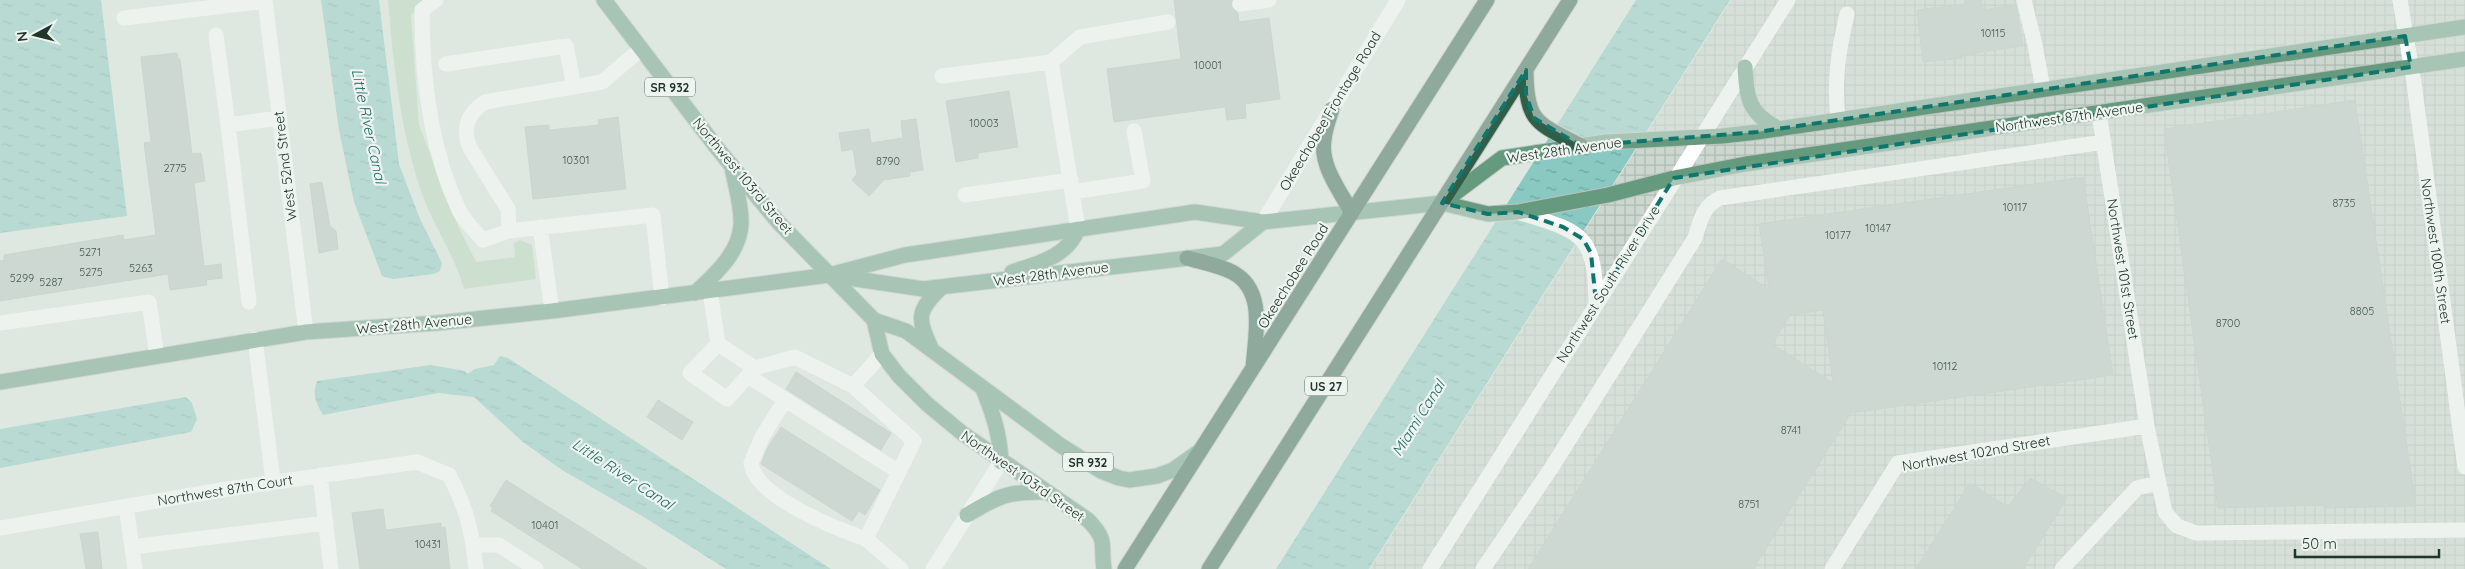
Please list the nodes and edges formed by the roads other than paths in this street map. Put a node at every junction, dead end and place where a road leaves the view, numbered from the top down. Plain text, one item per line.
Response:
1 (265, 0) edge
2 (436, 0) edge
3 (604, 0) edge
4 (1269, 0) edge
5 (1487, 0) edge
6 (1570, 0) edge
7 (1788, 0) edge
8 (2024, 0) edge
9 (2400, 0) edge
10 (1391, 2) edge
11 (1240, 4) dead end
12 (1847, 14) dead end
13 (124, 18) dead end
14 (1168, 22) dead end
15 (2465, 27) edge
16 (216, 35) dead end
17 (2405, 36) junction
18 (641, 49) junction
19 (2465, 59) edge
20 (1051, 62) junction
21 (446, 64) dead end
22 (1745, 67) junction
23 (2411, 67) junction
24 (1526, 70) junction
25 (942, 76) dead end
26 (574, 87) junction
27 (2043, 89) junction
28 (1332, 109) junction
29 (2099, 113) junction
30 (279, 118) junction
31 (1838, 120) junction
32 (228, 125) junction
33 (1779, 129) junction
34 (1134, 131) dead end
35 (1701, 136) junction
36 (2104, 142) junction
37 (1581, 146) junction
38 (732, 166) junction
39 (1674, 178) junction
40 (1071, 186) junction
41 (965, 195) dead end
42 (1442, 203) junction
43 (1518, 212) junction
44 (1352, 213) junction
45 (1262, 222) junction
46 (540, 227) junction
47 (1078, 229) junction
48 (509, 231) junction
49 (1187, 258) junction
50 (829, 275) junction
51 (985, 282) junction
52 (942, 287) junction
53 (702, 292) junction
54 (662, 298) junction
55 (248, 302) dead end
56 (1596, 303) junction
57 (552, 311) junction
58 (874, 320) junction
59 (0, 324) edge
60 (306, 332) junction
61 (255, 339) junction
62 (718, 344) junction
63 (933, 351) junction
64 (882, 354) junction
65 (157, 356) junction
66 (1253, 370) junction
67 (752, 372) junction
68 (0, 378) edge
69 (853, 386) junction
70 (982, 387) junction
71 (785, 400) junction
72 (2147, 426) junction
73 (1204, 447) junction
74 (1001, 462) junction
75 (2465, 467) edge
76 (899, 472) junction
77 (320, 475) junction
78 (273, 482) junction
79 (2158, 483) junction
80 (1047, 492) junction
81 (126, 506) junction
82 (967, 515) junction
83 (326, 523) junction
84 (0, 528) edge
85 (2465, 530) edge
86 (866, 539) junction
87 (474, 545) junction
88 (132, 547) junction
89 (135, 569) edge
90 (331, 569) edge
91 (476, 569) edge
92 (536, 569) edge
93 (901, 569) edge
94 (933, 569) edge
95 (1104, 569) edge
96 (1125, 569) edge
97 (1210, 569) edge
98 (1430, 569) edge
99 (1483, 569) edge
100 (1832, 569) edge
101 (2062, 569) edge

1 - 13 street
1 - 30 street, West 52nd Street
2 - 48 street
3 - 18 main road, Northwest 103rd Street / SR 932
4 - 11 street
5 - 44 highway, Okeechobee Road
6 - 24 highway, US 27
7 - 22 street, Northwest South River Drive
8 - 27 street
9 - 17 street, Northwest 100th Street
10 - 28 street, Okeechobee Frontage Road
12 - 31 street
14 - 20 street
15 - 17 main road
16 - 32 street
17 - 23 street, Northwest 100th Street
17 - 27 main road
18 - 26 street
18 - 38 main road, Northwest 103rd Street / SR 932
19 - 23 main road, Northwest 87th Avenue
20 - 25 street
20 - 40 street
21 - 26 street
22 - 33 main road
22 - 35 street, Northwest South River Drive
23 - 29 main road, Northwest 87th Avenue
23 - 75 street, Northwest 100th Street
24 - 37 highway
24 - 42 highway, US 27
26 - 48 street
27 - 31 main road
28 - 44 highway
28 - 45 street, Okeechobee Frontage Road
29 - 36 street, Northwest 101st Street
29 - 39 main road, Northwest 87th Avenue
30 - 32 street
30 - 60 street, West 52nd Street
31 - 33 main road
32 - 55 street
33 - 35 main road
34 - 40 street
35 - 37 main road, West 28th Avenue
35 - 39 street, Northwest South River Drive
36 - 72 street, Northwest 101st Street
36 - 99 street
37 - 42 main road, West 28th Avenue
38 - 50 main road, Northwest 103rd Street / SR 932
38 - 53 main road
39 - 43 main road, West 28th Avenue
39 - 56 street, Northwest South River Drive
40 - 41 street
40 - 47 street
42 - 43 main road, West 28th Avenue
42 - 44 main road, West 28th Avenue
42 - 97 highway, US 27
43 - 56 street
44 - 45 main road, West 28th Avenue
44 - 66 highway, Okeechobee Road
45 - 47 main road, West 28th Avenue
45 - 49 main road, West 28th Avenue
46 - 48 street
46 - 54 street
46 - 57 street
47 - 50 main road, West 28th Avenue
47 - 51 main road
49 - 51 main road, West 28th Avenue
49 - 66 highway
50 - 52 main road, West 28th Avenue
50 - 53 main road, West 28th Avenue
50 - 58 main road, Northwest 103rd Street / SR 932
51 - 52 main road, West 28th Avenue
52 - 63 main road
53 - 54 main road, West 28th Avenue
53 - 62 street
54 - 57 main road, West 28th Avenue
56 - 98 street, Northwest South River Drive
57 - 60 main road, West 28th Avenue
58 - 63 main road, Northwest 103rd Street / SR 932
58 - 64 main road, Northwest 103rd Street
59 - 65 street
60 - 61 main road, West 28th Avenue
61 - 65 main road, West 28th Avenue
61 - 78 street
62 - 67 street
62 - 67 street
63 - 70 main road, Northwest 103rd Street / SR 932
64 - 69 street
64 - 74 main road, Northwest 103rd Street
65 - 68 main road, West 28th Avenue
66 - 73 highway, Okeechobee Road
67 - 69 street
67 - 71 street
69 - 76 street
70 - 73 main road, SR 932
70 - 74 main road
71 - 76 street
71 - 86 street
72 - 79 street, Northwest 101st Street
72 - 100 street, Northwest 102nd Street
73 - 96 highway, Okeechobee Road
74 - 80 main road, Northwest 103rd Street
74 - 82 street
76 - 86 street
77 - 78 street, Northwest 87th Court
77 - 83 street
77 - 87 street, Northwest 87th Court
78 - 81 street, Northwest 87th Court
79 - 85 street, Northwest 101st Street
79 - 101 street
80 - 82 main road
80 - 95 main road, Northwest 103rd Street
81 - 84 street, Northwest 87th Court
81 - 88 street
82 - 94 street
83 - 88 street
83 - 90 street
86 - 93 street
87 - 91 street
87 - 92 street
88 - 89 street

